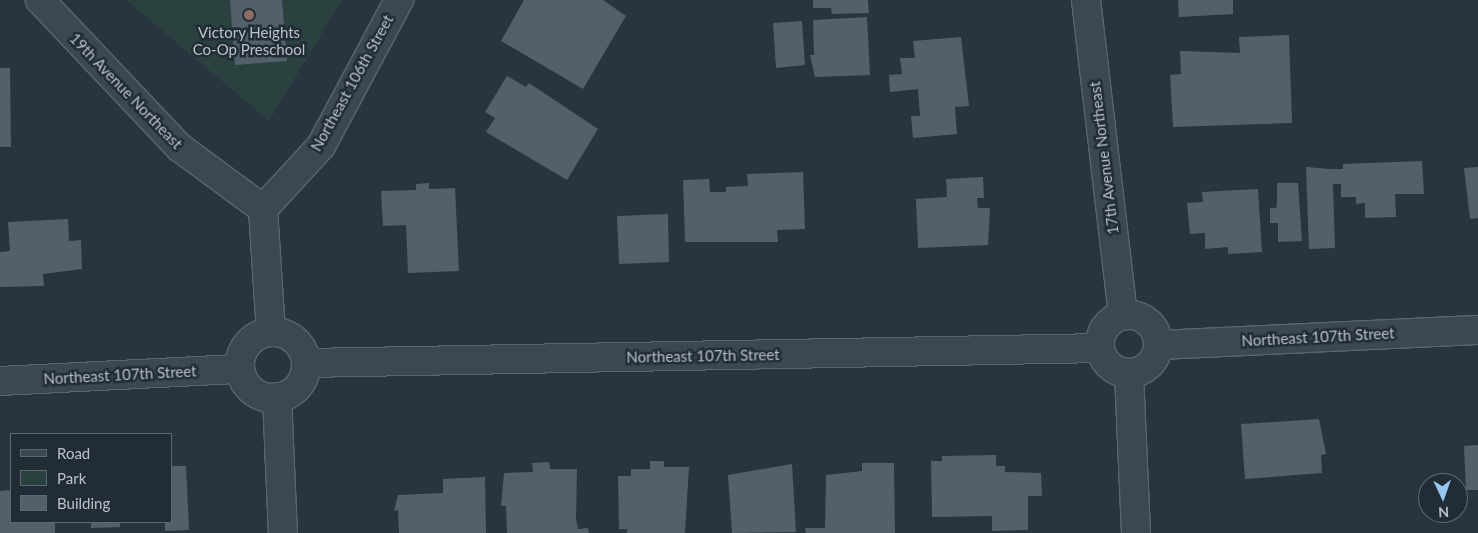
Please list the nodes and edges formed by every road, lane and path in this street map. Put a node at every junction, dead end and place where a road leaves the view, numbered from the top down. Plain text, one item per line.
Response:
1 (40, 0) edge
2 (398, 0) edge
3 (1086, 0) edge
4 (263, 209) junction
5 (1123, 315) junction
6 (1478, 330) edge
7 (271, 332) junction
8 (1158, 344) junction
9 (1100, 348) junction
10 (307, 363) junction
11 (240, 369) junction
12 (1129, 373) junction
13 (0, 381) edge
14 (277, 398) junction
15 (283, 533) edge
16 (1136, 533) edge

1 - 4 street, 19th Avenue Northeast
2 - 4 street, Northeast 106th Street
3 - 5 street, 17th Avenue Northeast
4 - 7 street
5 - 8 street
5 - 9 street
6 - 8 street, Northeast 107th Street
7 - 10 street
7 - 11 street
8 - 12 street
9 - 10 street, Northeast 107th Street
9 - 12 street
10 - 14 street
11 - 13 street, Northeast 107th Street
11 - 14 street
12 - 16 street
14 - 15 street

